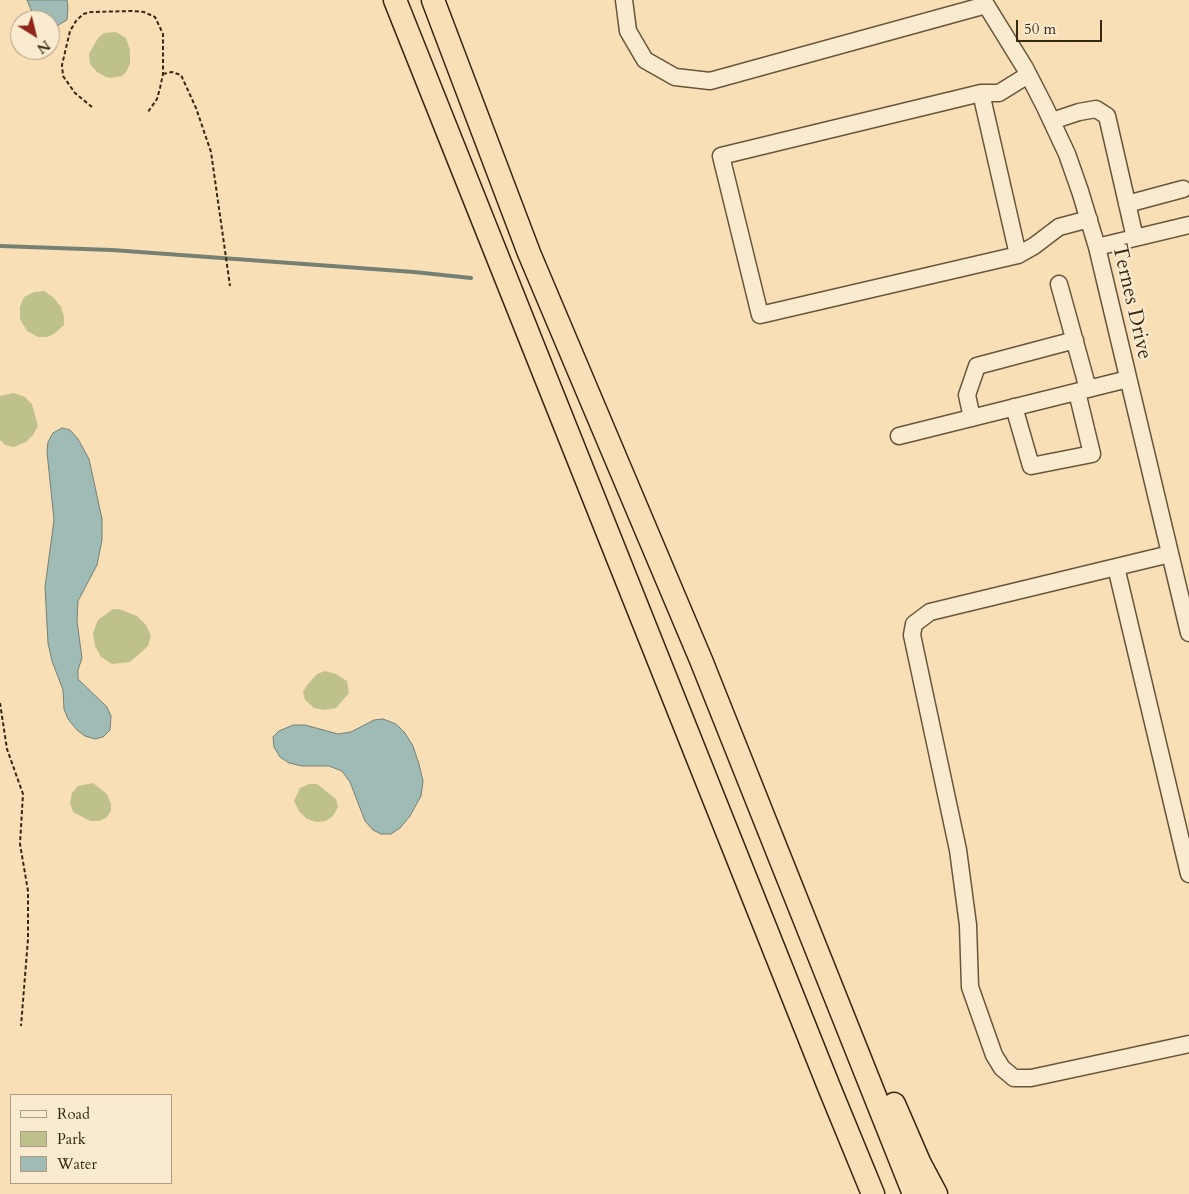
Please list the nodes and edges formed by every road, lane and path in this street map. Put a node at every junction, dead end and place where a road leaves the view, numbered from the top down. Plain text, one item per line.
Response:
1 (395, 0) edge
2 (432, 0) edge
3 (624, 0) edge
4 (984, 2) edge
5 (163, 74) junction
6 (1028, 75) junction
7 (981, 93) junction
8 (92, 107) dead end
9 (148, 112) dead end
10 (1052, 121) junction
11 (1183, 190) dead end
12 (1127, 204) junction
13 (1089, 219) junction
14 (1189, 225) edge
15 (1135, 238) junction
16 (1097, 247) junction
17 (1018, 255) junction
18 (1059, 284) dead end
19 (230, 286) dead end
20 (1075, 340) junction
21 (1128, 379) junction
22 (1083, 391) junction
23 (1014, 407) junction
24 (972, 418) junction
25 (900, 436) dead end
26 (1170, 554) junction
27 (1116, 567) junction
28 (1189, 633) edge
29 (0, 703) edge
30 (1189, 874) edge
31 (791, 886) junction
32 (21, 1026) dead end
33 (1189, 1044) edge
34 (829, 1087) junction
35 (861, 1194) edge
36 (873, 1194) edge
37 (914, 1194) edge
38 (936, 1194) edge

1 - 34 highway
2 - 31 highway
3 - 4 street
4 - 6 street, Ternes Drive
5 - 8 path
5 - 9 path
5 - 19 path
6 - 7 street
6 - 10 street, Ternes Drive
7 - 17 street
7 - 17 street
10 - 12 street
10 - 13 street, Ternes Drive
11 - 12 street
12 - 15 street
13 - 16 street, Ternes Drive
13 - 17 street
14 - 15 street
15 - 16 street
16 - 21 street, Ternes Drive
18 - 20 street
20 - 22 street
20 - 24 street
21 - 22 street
21 - 26 street, Ternes Drive
22 - 23 street
22 - 23 street
23 - 24 street
24 - 25 street
26 - 27 street
26 - 28 street, Ternes Drive
27 - 30 street
27 - 33 street
29 - 32 path
31 - 37 highway
31 - 38 highway
34 - 35 highway
34 - 36 highway

